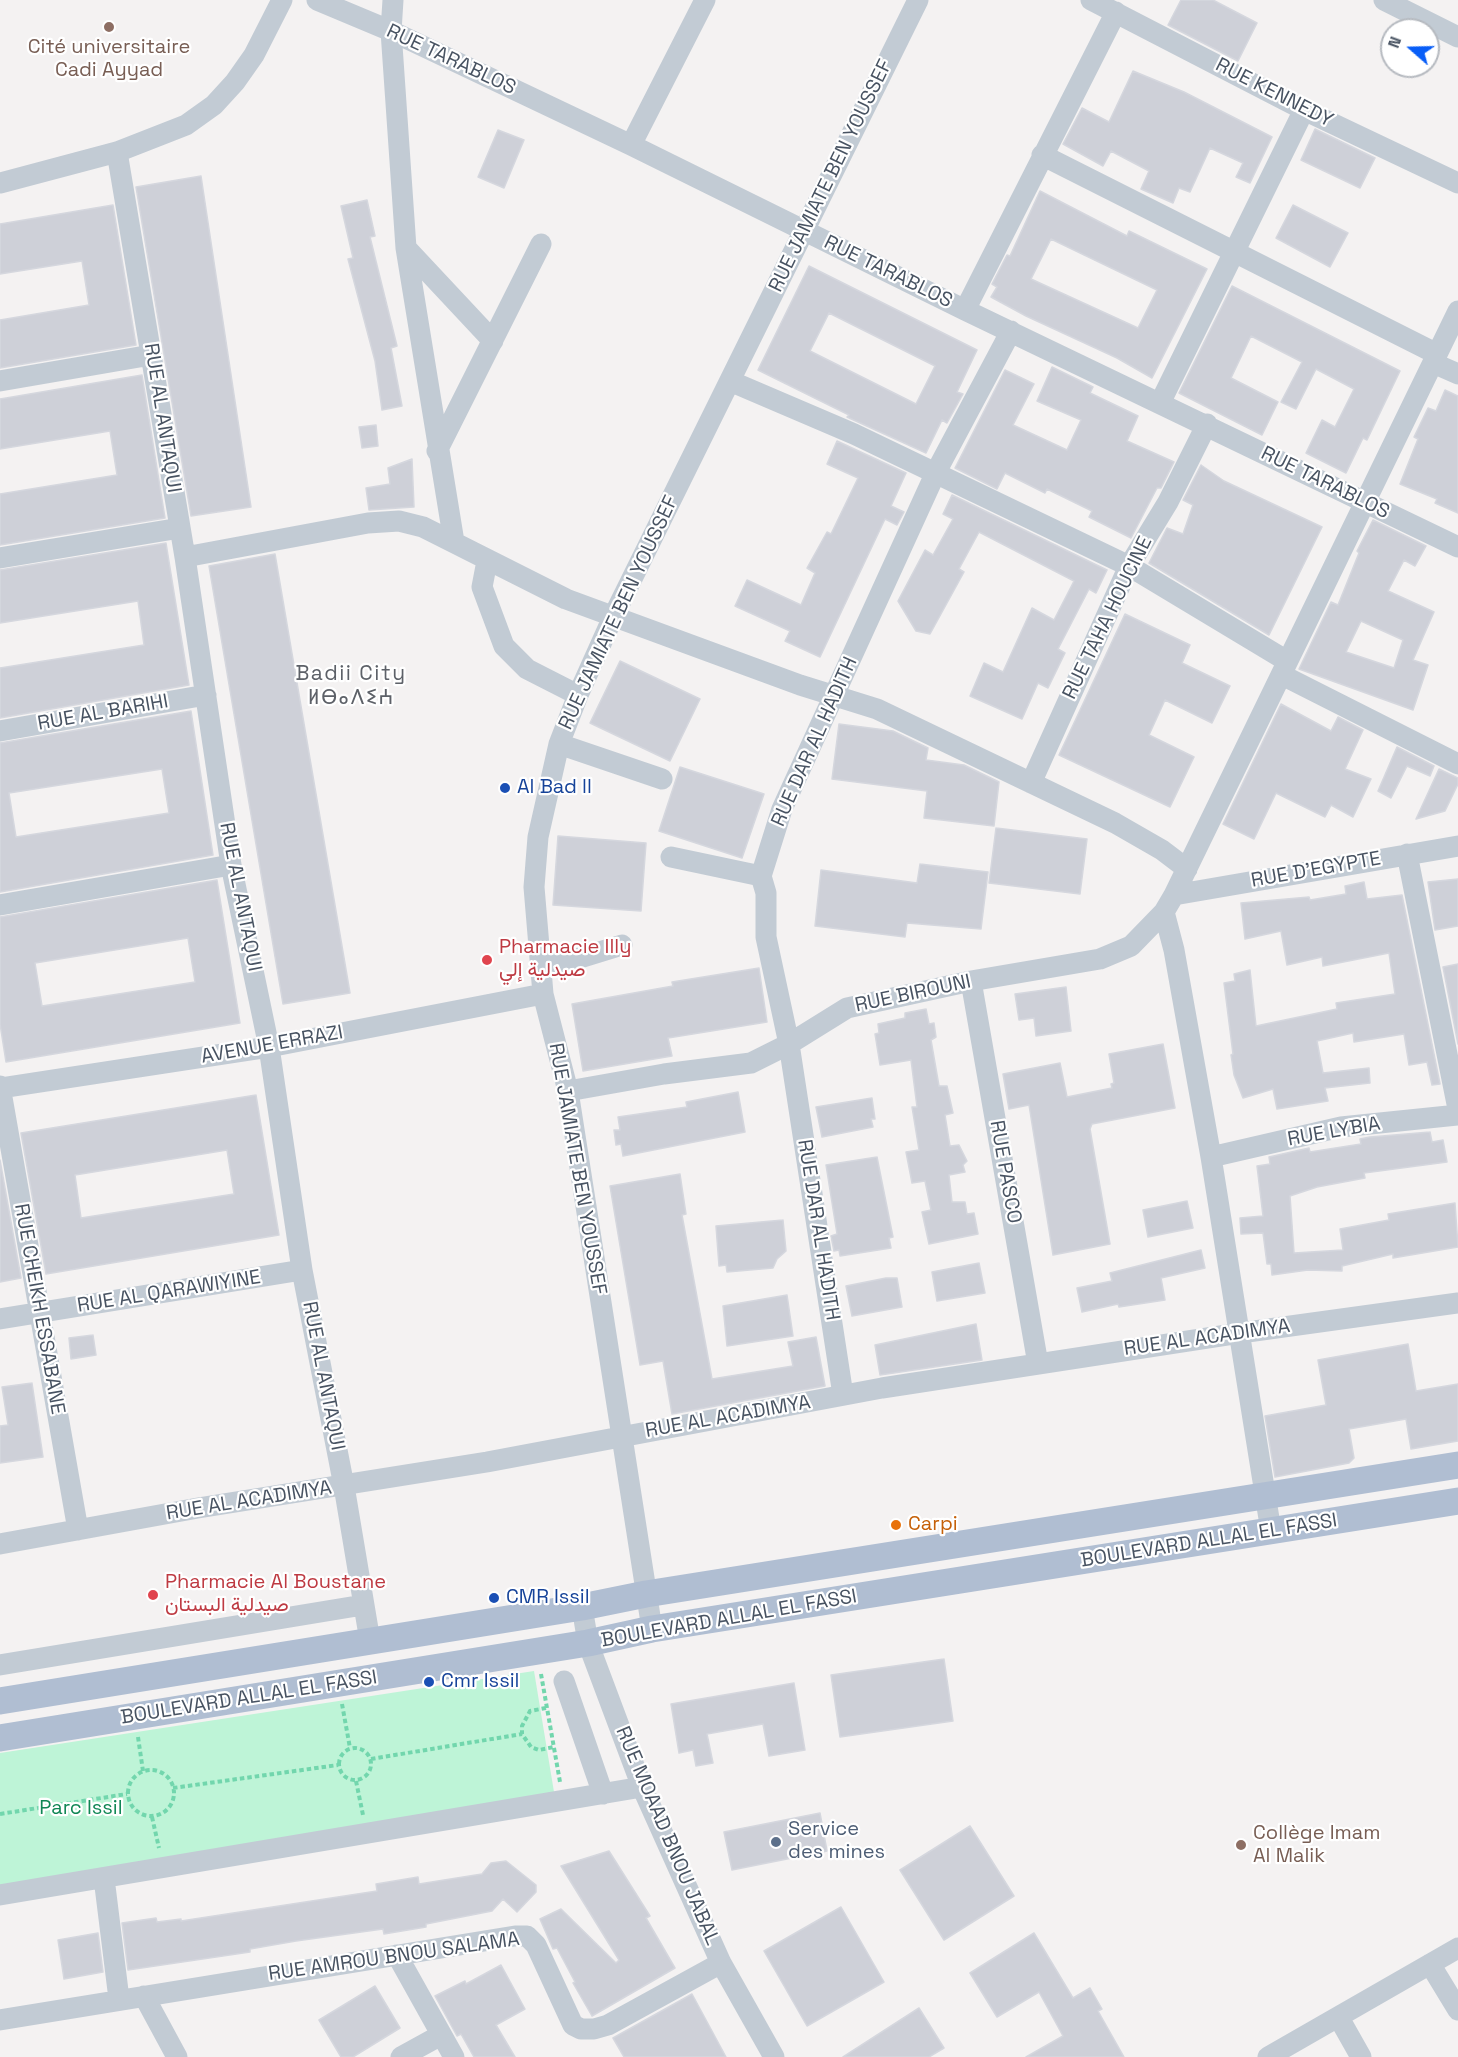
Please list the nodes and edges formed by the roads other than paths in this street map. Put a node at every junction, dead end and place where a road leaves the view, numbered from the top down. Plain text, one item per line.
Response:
1 (282, 0) edge
2 (317, 0) edge
3 (393, 0) edge
4 (705, 0) edge
5 (918, 0) edge
6 (1091, 0) edge
7 (1384, 0) edge
8 (1116, 12) junction
9 (391, 31) junction
10 (1458, 37) edge
11 (1304, 110) junction
12 (631, 145) junction
13 (117, 152) junction
14 (1042, 155) junction
15 (0, 183) edge
16 (1458, 183) edge
17 (804, 230) junction
18 (541, 244) dead end
19 (406, 248) junction
20 (1234, 251) junction
21 (965, 310) junction
22 (1458, 311) edge
23 (1011, 331) junction
24 (493, 340) junction
25 (151, 355) junction
26 (1435, 358) junction
27 (1458, 374) edge
28 (0, 381) edge
29 (730, 381) junction
30 (1160, 403) junction
31 (1207, 424) junction
32 (437, 451) junction
33 (936, 472) junction
34 (1365, 504) junction
35 (180, 528) junction
36 (454, 542) junction
37 (1458, 547) edge
38 (185, 557) junction
39 (0, 558) edge
40 (487, 561) junction
41 (1129, 566) junction
42 (613, 617) junction
43 (1284, 668) junction
44 (206, 694) junction
45 (578, 695) junction
46 (834, 697) junction
47 (0, 731) edge
48 (559, 744) junction
49 (1458, 764) edge
50 (662, 779) dead end
51 (1031, 783) junction
52 (1458, 846) edge
53 (1407, 854) junction
54 (671, 857) dead end
55 (231, 865) junction
56 (1187, 869) junction
57 (761, 876) junction
58 (0, 904) edge
59 (1169, 904) junction
60 (622, 945) dead end
61 (541, 964) junction
62 (971, 981) junction
63 (543, 994) junction
64 (789, 1044) junction
65 (269, 1047) junction
66 (0, 1088) edge
67 (568, 1091) junction
68 (1458, 1109) edge
69 (1458, 1115) edge
70 (1210, 1157) junction
71 (302, 1270) junction
72 (1458, 1303) edge
73 (40, 1313) junction
74 (0, 1319) edge
75 (1240, 1333) junction
76 (1038, 1364) junction
77 (843, 1395) junction
78 (621, 1436) junction
79 (1458, 1465) edge
80 (344, 1486) junction
81 (1265, 1496) junction
82 (1458, 1501) edge
83 (78, 1530) junction
84 (1271, 1532) junction
85 (0, 1544) edge
86 (646, 1594) junction
87 (363, 1605) junction
88 (582, 1607) junction
89 (652, 1629) junction
90 (370, 1641) junction
91 (588, 1643) junction
92 (0, 1665) edge
93 (564, 1681) dead end
94 (0, 1701) edge
95 (0, 1738) edge
96 (642, 1787) junction
97 (603, 1794) junction
98 (104, 1878) junction
99 (0, 1896) edge
100 (1458, 1948) edge
101 (397, 1955) junction
102 (721, 1963) junction
103 (1430, 1964) junction
104 (144, 1996) junction
105 (119, 1999) junction
106 (1458, 2010) edge
107 (1339, 2018) junction
108 (0, 2020) edge
109 (441, 2035) junction
110 (177, 2057) edge
111 (401, 2057) edge
112 (453, 2057) edge
113 (774, 2057) edge
114 (1268, 2057) edge
115 (1361, 2057) edge

1 - 13 street
2 - 9 street, RUE TARABLOS
3 - 9 street
4 - 12 street
5 - 17 street, RUE JAMIATE BEN YOUSSEF
6 - 8 street, RUE KENNEDY
7 - 10 street
8 - 11 street, RUE KENNEDY
8 - 14 street
9 - 12 street, RUE TARABLOS
9 - 19 street
11 - 16 street, RUE KENNEDY
11 - 20 street
12 - 17 street, RUE TARABLOS
13 - 15 street
13 - 25 street, RUE AL ANTAQUI
14 - 20 street
14 - 21 street
17 - 21 street, RUE TARABLOS
17 - 29 street, RUE JAMIATE BEN YOUSSEF
18 - 24 street
19 - 24 street
19 - 32 street
20 - 26 street
20 - 30 street
21 - 23 street, RUE TARABLOS
22 - 26 street, RUE BIROUNI
23 - 30 street, RUE TARABLOS
23 - 33 street, RUE DAR AL HADITH
24 - 32 street
25 - 28 street
25 - 35 street, RUE AL ANTAQUI
26 - 27 street
26 - 34 street, RUE BIROUNI
29 - 33 street
29 - 42 street, RUE JAMIATE BEN YOUSSEF
30 - 31 street, RUE TARABLOS
31 - 34 street, RUE TARABLOS
31 - 41 street, RUE TAHA HOUCINE
32 - 36 street
33 - 41 street
33 - 46 street, RUE DAR AL HADITH
34 - 37 street, RUE TARABLOS
34 - 43 street, RUE BIROUNI
35 - 38 street, RUE AL ANTAQUI
35 - 39 street
36 - 38 street
36 - 40 street
38 - 44 street, RUE AL ANTAQUI
40 - 42 street
40 - 45 street
41 - 43 street
41 - 51 street, RUE TAHA HOUCINE
42 - 45 street, RUE JAMIATE BEN YOUSSEF
42 - 46 street
43 - 49 street
43 - 56 street, RUE BIROUNI
44 - 47 street, RUE AL BARIHI
44 - 55 street, RUE AL ANTAQUI
45 - 48 street, RUE JAMIATE BEN YOUSSEF
46 - 51 street
46 - 57 street, RUE DAR AL HADITH
48 - 50 street
48 - 61 street, RUE JAMIATE BEN YOUSSEF
51 - 56 street
52 - 53 street, RUE D'EGYPTE
53 - 59 street, RUE D'EGYPTE
53 - 68 street
54 - 57 street
55 - 58 street
55 - 65 street, RUE AL ANTAQUI
56 - 59 street, RUE BIROUNI
57 - 64 street, RUE DAR AL HADITH
59 - 62 street, RUE BIROUNI
59 - 70 street
60 - 61 street
61 - 63 street, RUE JAMIATE BEN YOUSSEF
62 - 64 street, RUE BIROUNI
62 - 76 street, RUE PASCO
63 - 65 street, AVENUE ERRAZI
63 - 67 street, RUE JAMIATE BEN YOUSSEF
64 - 67 street, RUE BIROUNI
64 - 77 street, RUE DAR AL HADITH
65 - 66 street, AVENUE ERRAZI
65 - 71 street, RUE AL ANTAQUI
66 - 73 street, RUE CHEIKH ESSABANE
67 - 78 street, RUE JAMIATE BEN YOUSSEF
69 - 70 street, RUE LYBIA
70 - 75 street
71 - 73 street, RUE AL QARAWIYINE
71 - 80 street, RUE AL ANTAQUI
72 - 75 street, RUE AL ACADIMYA
73 - 74 street, RUE AL QARAWIYINE
73 - 83 street, RUE CHEIKH ESSABANE
75 - 76 street, RUE AL ACADIMYA
75 - 81 street
76 - 77 street, RUE AL ACADIMYA
77 - 78 street, RUE AL ACADIMYA
78 - 80 street, RUE AL ACADIMYA
78 - 86 street, RUE JAMIATE BEN YOUSSEF
79 - 81 main road, BOULEVARD ALLAL EL FASSI
80 - 83 street, RUE AL ACADIMYA
80 - 87 street, RUE AL ANTAQUI
81 - 84 street
81 - 86 main road, BOULEVARD ALLAL EL FASSI
82 - 84 main road, BOULEVARD ALLAL EL FASSI
83 - 85 street, RUE AL ACADIMYA
84 - 89 main road, BOULEVARD ALLAL EL FASSI
86 - 88 main road, BOULEVARD ALLAL EL FASSI
86 - 89 street, RUE JAMIATE BEN YOUSSEF
87 - 90 street, RUE AL ANTAQUI
87 - 92 street
88 - 90 main road, BOULEVARD ALLAL EL FASSI
88 - 91 street, RUE MOAAD BNOU JABAL
89 - 91 main road, BOULEVARD ALLAL EL FASSI
90 - 94 main road, BOULEVARD ALLAL EL FASSI
91 - 95 main road, BOULEVARD ALLAL EL FASSI
91 - 96 street, RUE MOAAD BNOU JABAL
93 - 97 street
96 - 97 street
96 - 102 street, RUE MOAAD BNOU JABAL
97 - 98 street
98 - 99 street
98 - 105 street
100 - 103 street
101 - 102 street, RUE AMROU BNOU SALAMA
101 - 104 street, RUE AMROU BNOU SALAMA
101 - 109 street
102 - 113 street, RUE MOAAD BNOU JABAL
103 - 106 street
103 - 107 street
104 - 105 street, RUE AMROU BNOU SALAMA
104 - 110 street
105 - 108 street, RUE AMROU BNOU SALAMA
107 - 114 street
107 - 115 street
109 - 111 street
109 - 112 street

